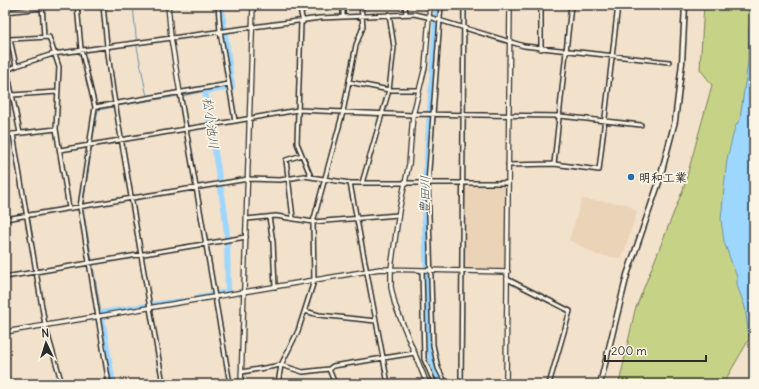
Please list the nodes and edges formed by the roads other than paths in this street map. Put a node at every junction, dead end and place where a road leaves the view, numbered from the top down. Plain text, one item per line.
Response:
1 (77, 5) edge
2 (103, 5) edge
3 (168, 5) edge
4 (218, 5) edge
5 (254, 5) edge
6 (299, 5) edge
7 (307, 5) edge
8 (343, 5) edge
9 (361, 5) edge
10 (405, 5) edge
11 (430, 5) edge
12 (441, 5) edge
13 (464, 5) edge
14 (510, 5) edge
15 (541, 5) edge
16 (571, 5) edge
17 (618, 5) edge
18 (686, 5) edge
19 (42, 7) edge
20 (5, 12) edge
21 (301, 14) junction
22 (389, 14) junction
23 (406, 14) junction
24 (362, 15) junction
25 (343, 16) junction
26 (431, 17) junction
27 (439, 20) junction
28 (302, 22) junction
29 (464, 27) junction
30 (253, 28) junction
31 (222, 31) junction
32 (5, 37) edge
33 (44, 37) junction
34 (171, 38) junction
35 (10, 39) junction
36 (510, 41) junction
37 (106, 46) junction
38 (81, 49) junction
39 (541, 49) junction
40 (566, 51) junction
41 (53, 54) junction
42 (612, 56) junction
43 (669, 62) dead end
44 (16, 66) junction
45 (6, 70) edge
46 (349, 82) junction
47 (229, 85) junction
48 (389, 90) junction
49 (419, 90) junction
50 (57, 92) junction
51 (180, 93) junction
52 (12, 95) junction
53 (116, 104) junction
54 (95, 107) junction
55 (298, 110) junction
56 (343, 112) junction
57 (383, 114) junction
58 (414, 114) junction
59 (433, 114) junction
60 (463, 115) junction
61 (509, 115) junction
62 (558, 116) junction
63 (250, 119) junction
64 (235, 121) junction
65 (605, 122) junction
66 (641, 125) dead end
67 (56, 129) junction
68 (186, 129) junction
69 (20, 133) junction
70 (13, 134) junction
71 (5, 135) edge
72 (122, 140) junction
73 (89, 145) junction
74 (60, 150) junction
75 (302, 155) junction
76 (554, 164) junction
77 (508, 165) junction
78 (311, 177) junction
79 (324, 178) junction
80 (248, 179) junction
81 (289, 179) junction
82 (350, 182) junction
83 (362, 183) junction
84 (406, 183) junction
85 (428, 183) junction
86 (508, 183) junction
87 (462, 184) junction
88 (196, 188) junction
89 (131, 199) junction
90 (81, 207) junction
91 (69, 208) junction
92 (398, 215) junction
93 (26, 216) junction
94 (269, 217) junction
95 (356, 217) junction
96 (247, 218) junction
97 (293, 218) junction
98 (5, 219) edge
99 (313, 222) junction
100 (246, 237) junction
101 (206, 244) junction
102 (141, 254) junction
103 (90, 263) junction
104 (391, 269) junction
105 (423, 270) junction
106 (431, 270) junction
107 (366, 271) junction
108 (462, 271) junction
109 (36, 272) junction
110 (508, 272) junction
111 (5, 277) edge
112 (508, 279) junction
113 (314, 281) junction
114 (274, 287) junction
115 (244, 292) junction
116 (214, 297) junction
117 (150, 307) junction
118 (305, 311) junction
119 (98, 316) junction
120 (376, 321) junction
121 (45, 325) junction
122 (5, 332) edge
123 (415, 353) junction
124 (383, 359) junction
125 (281, 365) junction
126 (329, 369) junction
127 (242, 372) junction
128 (5, 380) edge
129 (5, 384) edge
130 (62, 384) edge
131 (109, 384) edge
132 (163, 384) edge
133 (230, 384) edge
134 (241, 384) edge
135 (278, 384) edge
136 (335, 384) edge
137 (388, 384) edge
138 (427, 384) edge
139 (435, 384) edge
140 (446, 384) edge
141 (461, 384) edge
142 (506, 384) edge
143 (549, 384) edge
144 (600, 384) edge

1 - 38 street
2 - 37 street
3 - 34 street
4 - 31 street
5 - 30 street
6 - 21 street
7 - 21 street
8 - 25 street
9 - 24 street
10 - 23 street
11 - 26 street
12 - 27 street
13 - 29 street
14 - 36 street
15 - 39 street
16 - 40 street
17 - 42 street
18 - 144 main road
19 - 20 street
19 - 33 street
21 - 28 street
22 - 23 street
22 - 24 street
22 - 48 street
23 - 26 street
24 - 25 street
24 - 46 street
25 - 28 street
26 - 27 street
26 - 49 street
27 - 29 street
27 - 59 street
28 - 30 street
28 - 55 street
29 - 36 street
29 - 60 street
30 - 31 street
30 - 63 street
31 - 34 street
31 - 47 street
32 - 35 street
33 - 35 street
33 - 41 street
34 - 37 street
34 - 51 street
35 - 44 street
36 - 39 street
36 - 61 street
37 - 38 street
37 - 53 street
38 - 41 street
38 - 54 street
39 - 40 street
40 - 42 street
40 - 62 street
41 - 44 street
41 - 50 street
42 - 43 street
42 - 65 street
44 - 45 street
45 - 52 street
46 - 48 street
46 - 56 street
47 - 51 street
47 - 64 street
48 - 49 street
48 - 57 street
49 - 58 street
50 - 52 street
50 - 67 street
51 - 53 street
51 - 68 street
52 - 69 street
53 - 54 street
53 - 72 street
54 - 73 street
55 - 56 street
55 - 63 street
55 - 75 street
56 - 57 street
56 - 79 street
57 - 58 street
57 - 83 street
58 - 59 street
58 - 84 street
59 - 60 street
59 - 85 street
60 - 61 street
60 - 87 street
61 - 62 street
61 - 77 street
62 - 65 street
62 - 76 street
63 - 64 street
63 - 80 street
64 - 68 street
65 - 66 street
65 - 76 street
67 - 69 street
67 - 74 street
68 - 72 street
68 - 88 street
69 - 70 street
70 - 71 street
70 - 93 street
72 - 73 street
72 - 89 street
73 - 74 street
73 - 90 street
74 - 91 street
75 - 78 street
75 - 81 street
76 - 77 street
77 - 86 street
78 - 79 street
78 - 81 street
79 - 82 street
79 - 99 street
80 - 81 street
80 - 88 street
80 - 96 street
81 - 97 street
82 - 83 street
82 - 95 street
83 - 84 street
84 - 85 street
84 - 92 street
85 - 87 street
85 - 106 street
86 - 87 street
86 - 110 street
87 - 108 street
88 - 89 street
88 - 101 street
89 - 90 street
89 - 102 street
90 - 91 street
90 - 103 street
91 - 93 street
92 - 95 street
92 - 104 street
93 - 98 street
93 - 109 street
94 - 96 street
94 - 97 street
94 - 114 street
95 - 99 street
95 - 107 street
96 - 100 street
97 - 99 street
99 - 113 street
100 - 101 street
100 - 115 street
101 - 102 street
101 - 116 street
102 - 103 street
102 - 117 street
103 - 109 street
103 - 119 street
104 - 105 street
104 - 107 street
104 - 123 street
105 - 106 street
105 - 139 street
106 - 108 street
106 - 140 street
107 - 113 street
107 - 120 street
108 - 110 street
108 - 141 street
109 - 111 street
109 - 121 street
110 - 112 street
112 - 142 street
112 - 143 street
113 - 114 street
113 - 118 street
114 - 115 street
115 - 116 street
115 - 127 street
116 - 117 street
116 - 133 street
117 - 119 street
117 - 132 street
118 - 120 street
118 - 125 street
119 - 121 street
119 - 131 street
120 - 124 street
121 - 122 street
121 - 130 street
123 - 124 street
123 - 138 street
124 - 126 street
124 - 137 street
125 - 126 street
125 - 127 street
125 - 135 street
126 - 136 street
127 - 134 street
128 - 129 main road

